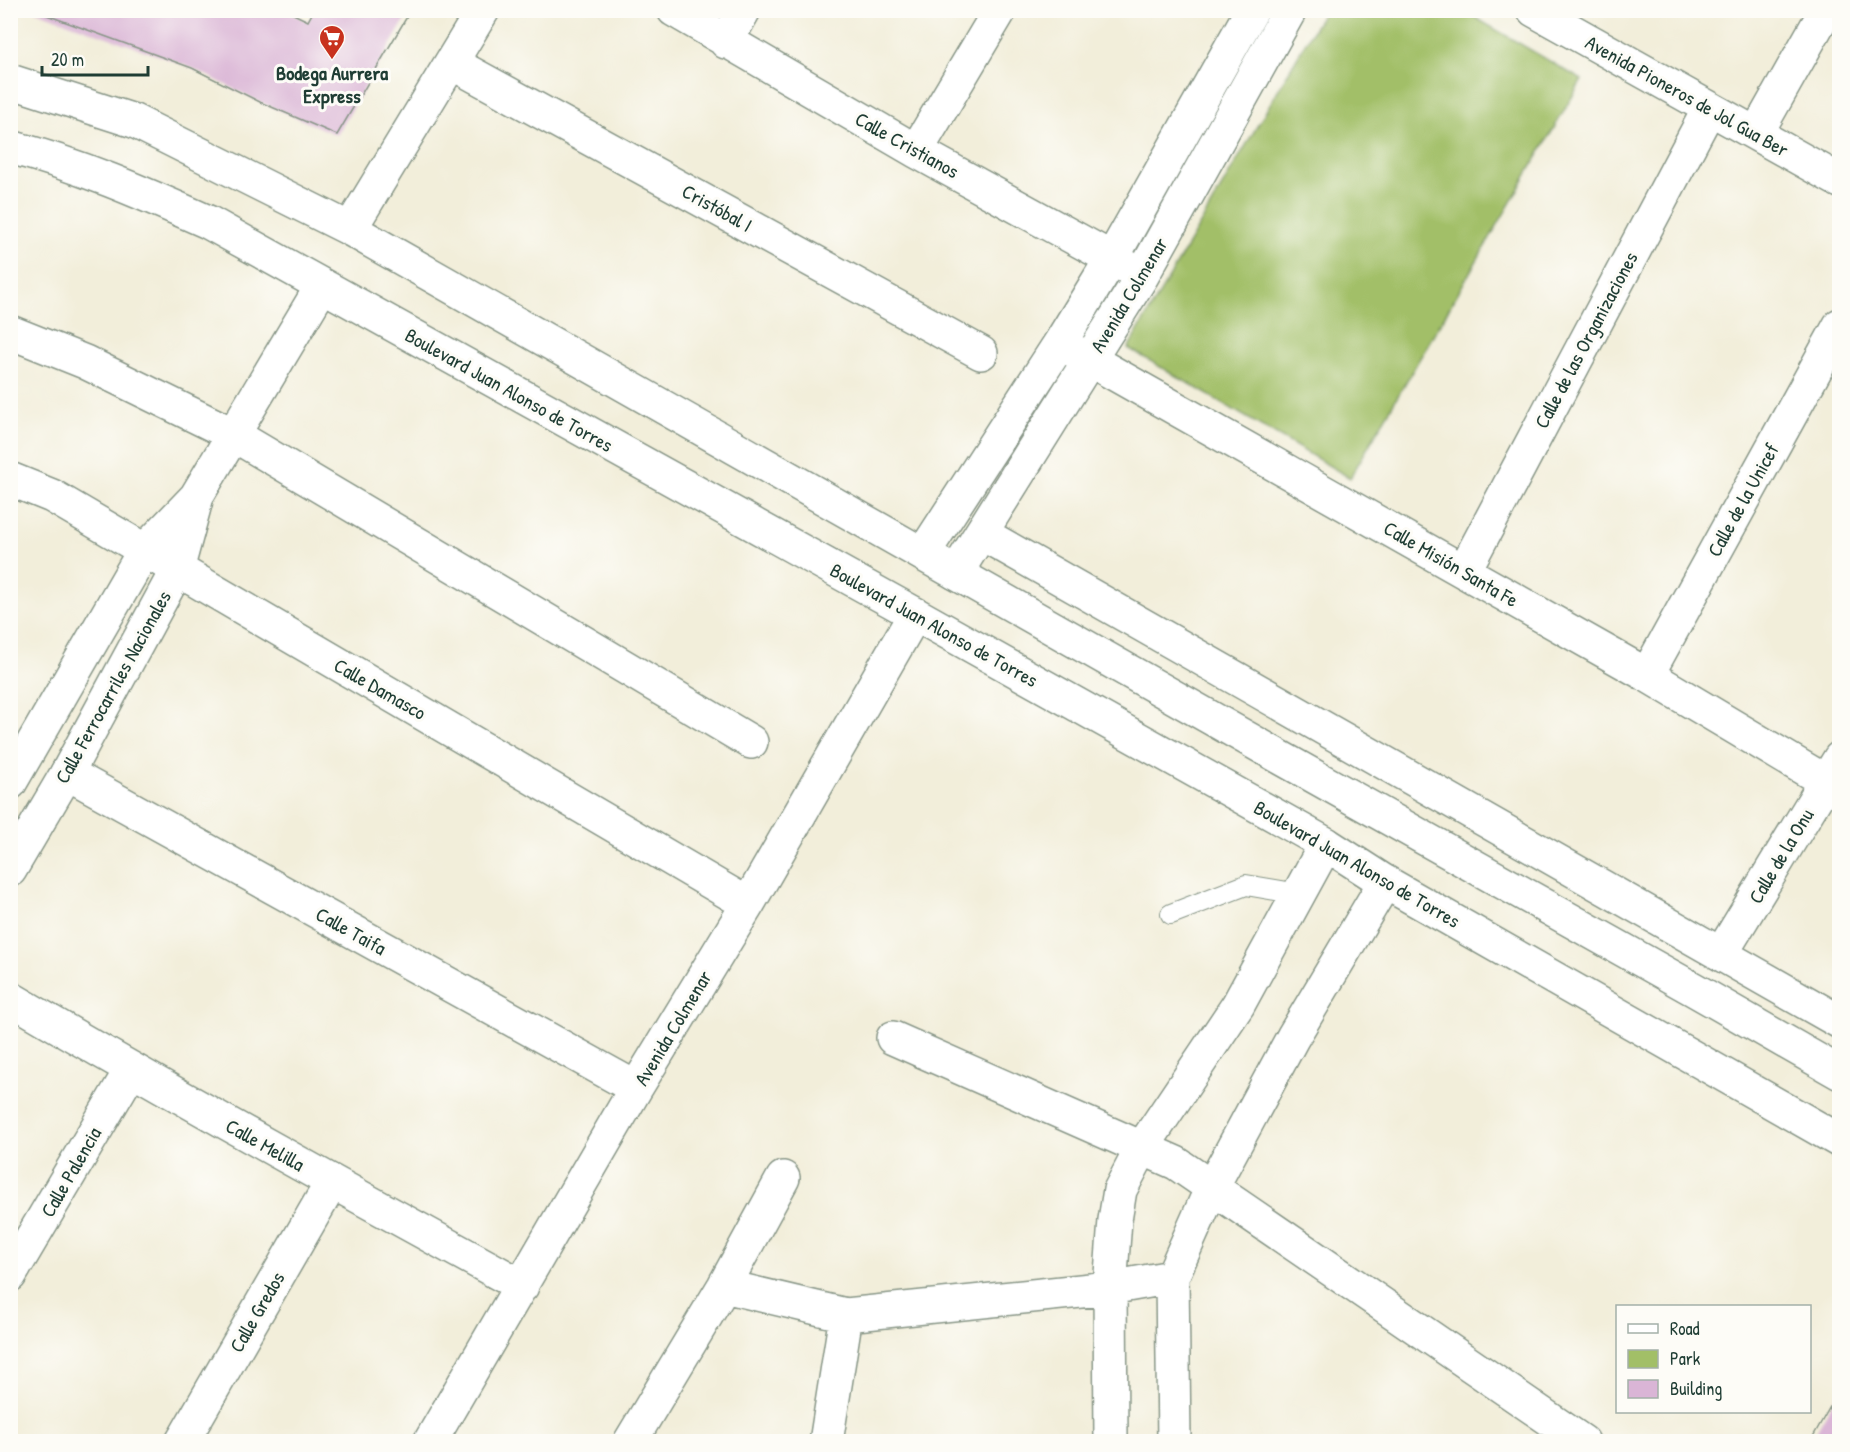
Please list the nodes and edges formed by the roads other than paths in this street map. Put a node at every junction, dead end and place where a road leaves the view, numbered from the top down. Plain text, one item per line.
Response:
1 (483, 10) edge
2 (674, 10) edge
3 (744, 10) edge
4 (1000, 10) edge
5 (1252, 10) edge
6 (1290, 10) edge
7 (1827, 10) edge
8 (1552, 15) edge
9 (726, 42) junction
10 (452, 63) junction
11 (10, 81) edge
12 (1709, 108) junction
13 (1756, 134) junction
14 (10, 147) edge
15 (916, 151) junction
16 (1839, 181) edge
17 (350, 229) junction
18 (1112, 258) junction
19 (1142, 276) junction
20 (322, 286) junction
21 (1839, 325) edge
22 (10, 332) edge
23 (1060, 343) junction
24 (981, 354) dead end
25 (1090, 360) junction
26 (234, 435) junction
27 (10, 479) edge
28 (196, 497) junction
29 (981, 533) junction
30 (144, 551) junction
31 (923, 554) junction
32 (177, 570) junction
33 (1464, 571) junction
34 (956, 573) junction
35 (915, 614) junction
36 (1647, 675) junction
37 (750, 742) dead end
38 (67, 773) junction
39 (1835, 777) edge
40 (10, 783) edge
41 (1326, 844) junction
42 (10, 870) edge
43 (1385, 882) junction
44 (1299, 894) junction
45 (748, 904) junction
46 (1172, 914) dead end
47 (1721, 954) junction
48 (10, 998) edge
49 (1839, 1022) edge
50 (893, 1038) dead end
51 (131, 1070) junction
52 (1839, 1074) edge
53 (636, 1088) junction
54 (1839, 1141) edge
55 (1142, 1148) junction
56 (783, 1178) dead end
57 (332, 1182) junction
58 (1212, 1187) junction
59 (10, 1275) edge
60 (1172, 1277) junction
61 (522, 1286) junction
62 (724, 1286) junction
63 (1110, 1288) junction
64 (846, 1315) junction
65 (182, 1442) edge
66 (430, 1442) edge
67 (630, 1442) edge
68 (826, 1442) edge
69 (1112, 1442) edge
70 (1174, 1442) edge
71 (1583, 1442) edge

1 - 10 street
2 - 9 street, Calle Cristianos
3 - 9 street
4 - 15 street
5 - 18 street, Avenida Colmenar
6 - 19 street, Avenida Colmenar
7 - 13 street
8 - 12 street, Avenida Pioneros de Jol Gua Ber
9 - 15 street, Calle Cristianos
10 - 17 street
10 - 24 street, Cristóbal I
11 - 17 street
12 - 13 street, Avenida Pioneros de Jol Gua Ber
12 - 33 street, Calle de las Organizaciones
13 - 16 street, Avenida Pioneros de Jol Gua Ber
14 - 20 street, Boulevard Juan Alonso de Torres
15 - 18 street, Calle Cristianos
17 - 31 street
18 - 19 street, Calle Cristianos
18 - 23 street, Avenida Colmenar
19 - 25 street, Avenida Colmenar
20 - 26 street, Calle Ferrocarriles Nacionales
20 - 35 street, Boulevard Juan Alonso de Torres
21 - 36 street, Calle de la Unicef
22 - 26 street
23 - 25 street, Calle Misión Santa Fe
23 - 31 street, Avenida Colmenar
25 - 29 street, Avenida Colmenar
25 - 33 street, Calle Misión Santa Fe
26 - 28 street, Calle Ferrocarriles Nacionales
26 - 37 street
27 - 30 street, Calle Damasco
28 - 30 street, Calle Ferrocarriles Nacionales
28 - 32 street, Calle Ferrocarriles Nacionales
29 - 34 street, Avenida Colmenar
29 - 47 street
30 - 32 street, Calle Damasco
30 - 40 street, Calle Ferrocarriles Nacionales
31 - 34 street
32 - 38 street, Calle Ferrocarriles Nacionales
32 - 45 street, Calle Damasco
33 - 36 street, Calle Misión Santa Fe
34 - 52 street
35 - 41 street, Boulevard Juan Alonso de Torres
35 - 45 street, Avenida Colmenar
36 - 39 street, Calle Misión Santa Fe
38 - 42 street, Calle Ferrocarriles Nacionales
38 - 53 street, Calle Taifa
39 - 47 street, Calle de la Onu
41 - 43 street, Boulevard Juan Alonso de Torres
41 - 44 street
43 - 54 street, Boulevard Juan Alonso de Torres
43 - 58 street
44 - 46 lane
44 - 55 street
45 - 53 street, Avenida Colmenar
47 - 49 street
48 - 51 street, Calle Melilla
50 - 55 street
51 - 57 street, Calle Melilla
51 - 59 street, Calle Palencia
53 - 61 street, Avenida Colmenar
55 - 58 street
55 - 63 street
56 - 62 street
57 - 61 street, Calle Melilla
57 - 65 street, Calle Gredos
58 - 60 street
58 - 71 street
60 - 63 street
60 - 70 street
61 - 66 street, Avenida Colmenar
62 - 64 street
62 - 67 street
63 - 64 street
63 - 69 street
64 - 68 street

